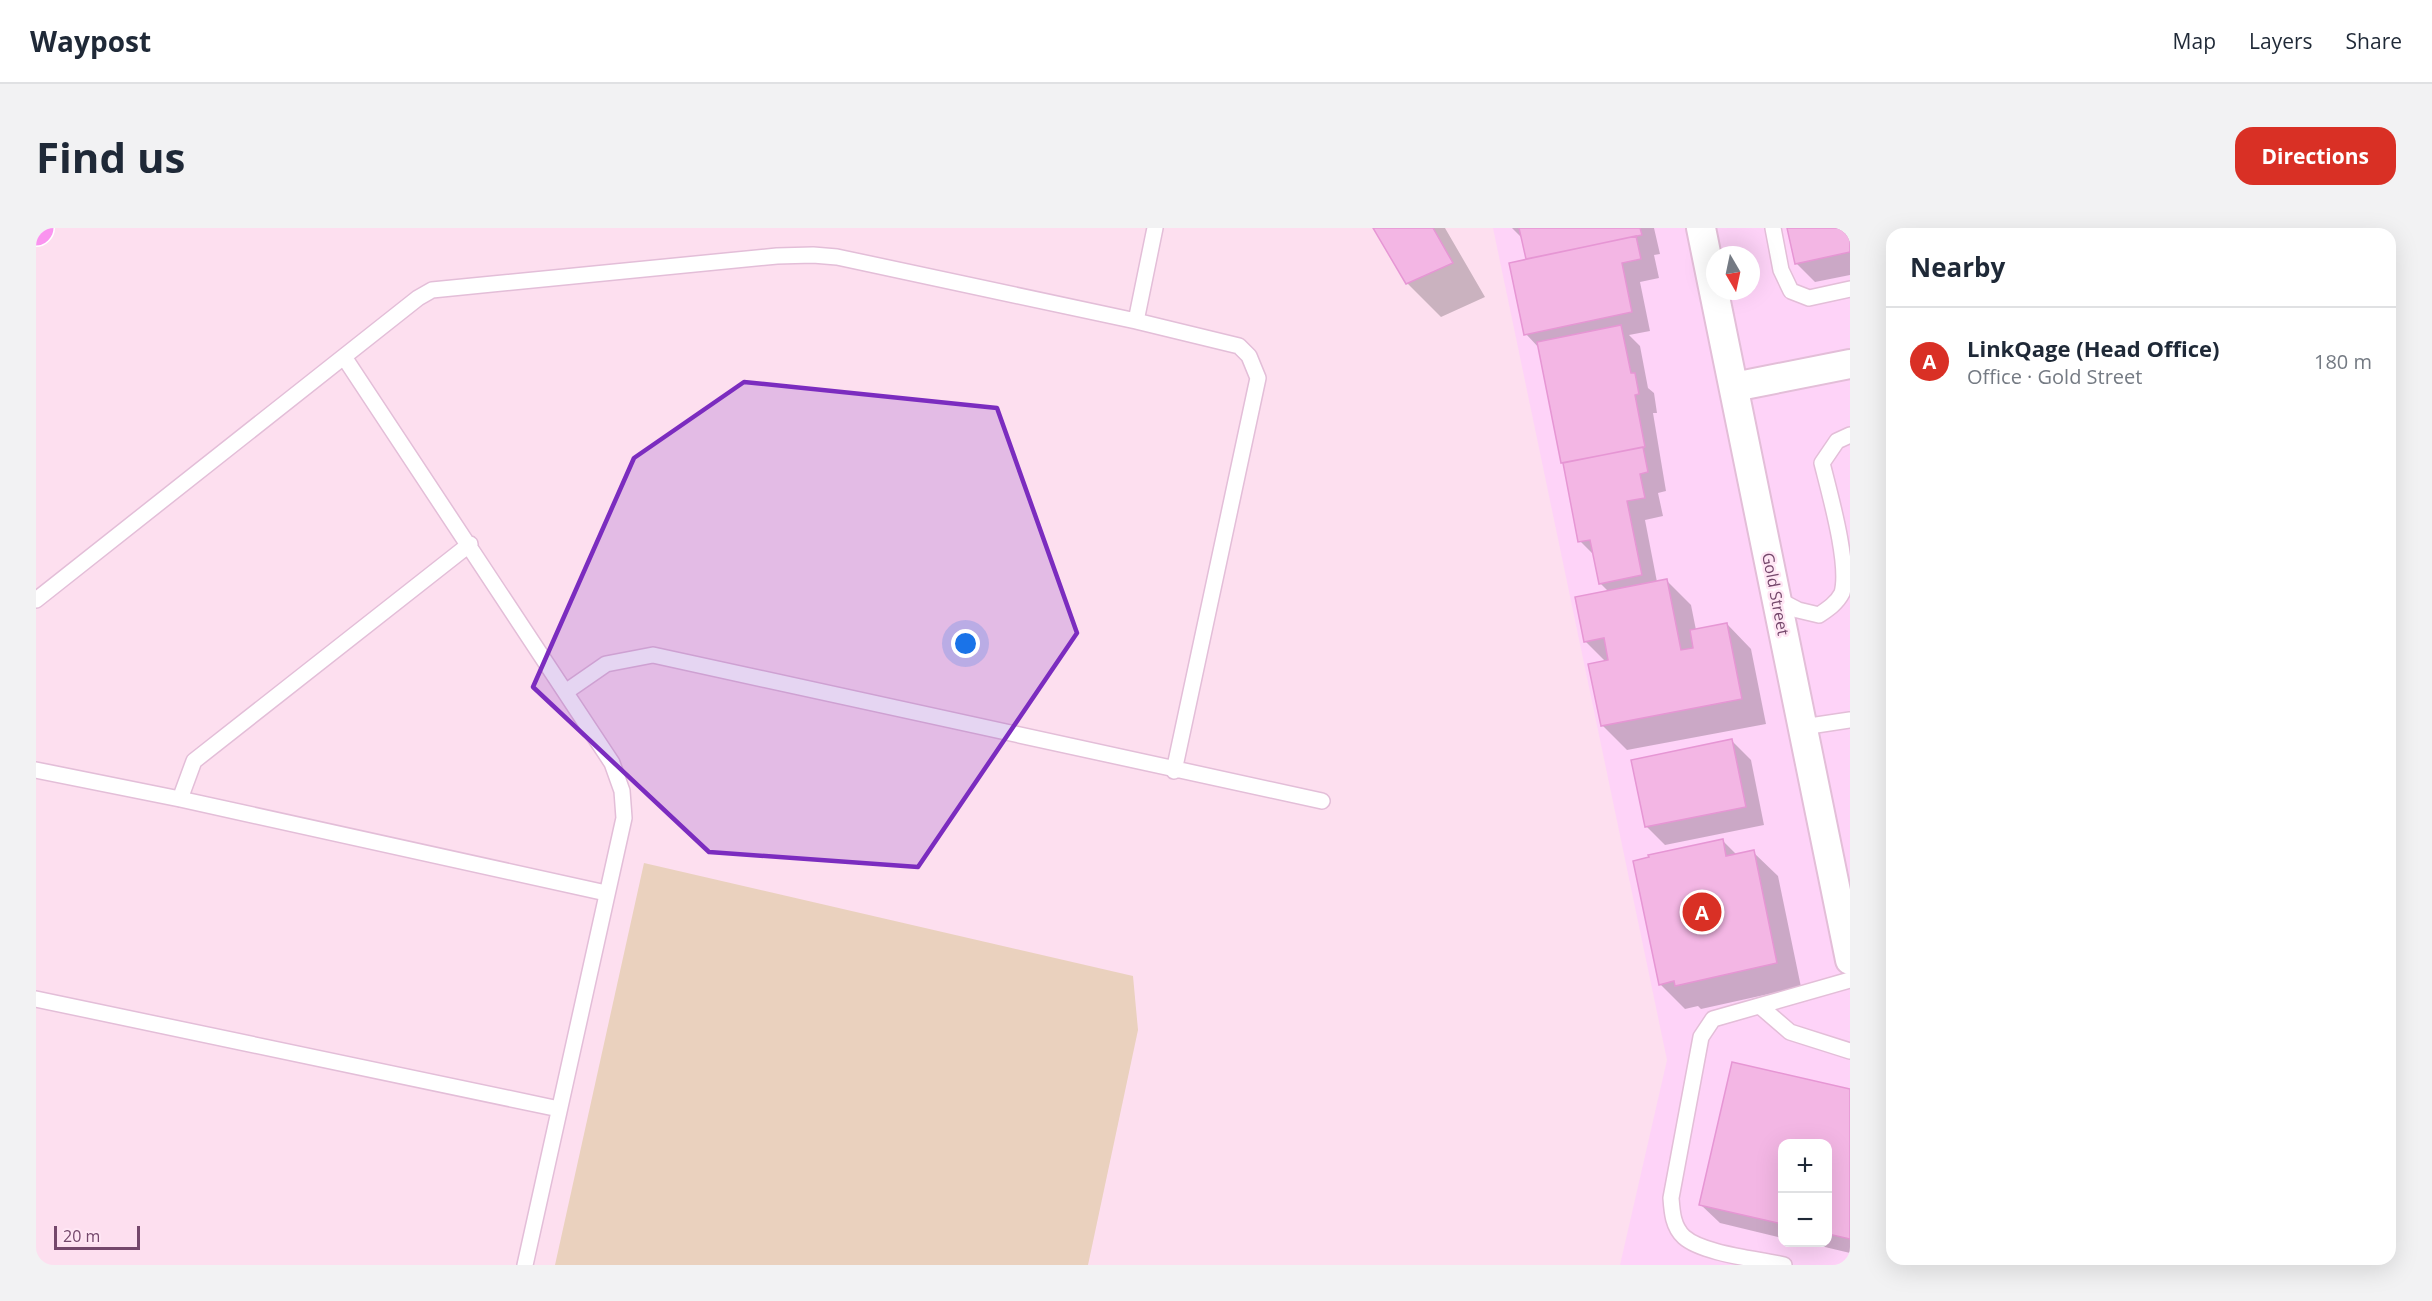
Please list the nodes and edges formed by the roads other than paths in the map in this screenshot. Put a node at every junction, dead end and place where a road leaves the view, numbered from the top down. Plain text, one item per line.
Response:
1 (1155, 228) edge
2 (1701, 228) edge
3 (1773, 228) edge
4 (1850, 289) edge
5 (1136, 321) junction
6 (344, 357) junction
7 (1850, 364) edge
8 (1734, 387) junction
9 (1850, 435) edge
10 (470, 544) junction
11 (1776, 599) junction
12 (36, 600) edge
13 (567, 692) junction
14 (1850, 720) edge
15 (1803, 727) junction
16 (36, 770) edge
17 (1174, 771) junction
18 (180, 799) junction
19 (1322, 801) dead end
20 (606, 893) junction
21 (1850, 960) edge
22 (1850, 980) edge
23 (36, 999) edge
24 (1761, 1007) junction
25 (1850, 1051) edge
26 (559, 1109) junction
27 (525, 1265) edge
28 (1784, 1265) edge

1 - 5 lane
2 - 8 street, Gold Street
3 - 4 lane
5 - 6 lane
5 - 17 lane
6 - 10 lane
6 - 12 lane
7 - 8 street
8 - 11 street, Gold Street
9 - 11 lane
10 - 13 lane
10 - 18 lane
11 - 15 street, Gold Street
13 - 17 lane
13 - 20 lane
14 - 15 lane
15 - 21 street, Gold Street
16 - 18 lane
17 - 19 lane
18 - 20 lane
20 - 26 lane
22 - 24 lane
23 - 26 lane
24 - 25 lane
24 - 28 lane
26 - 27 lane

